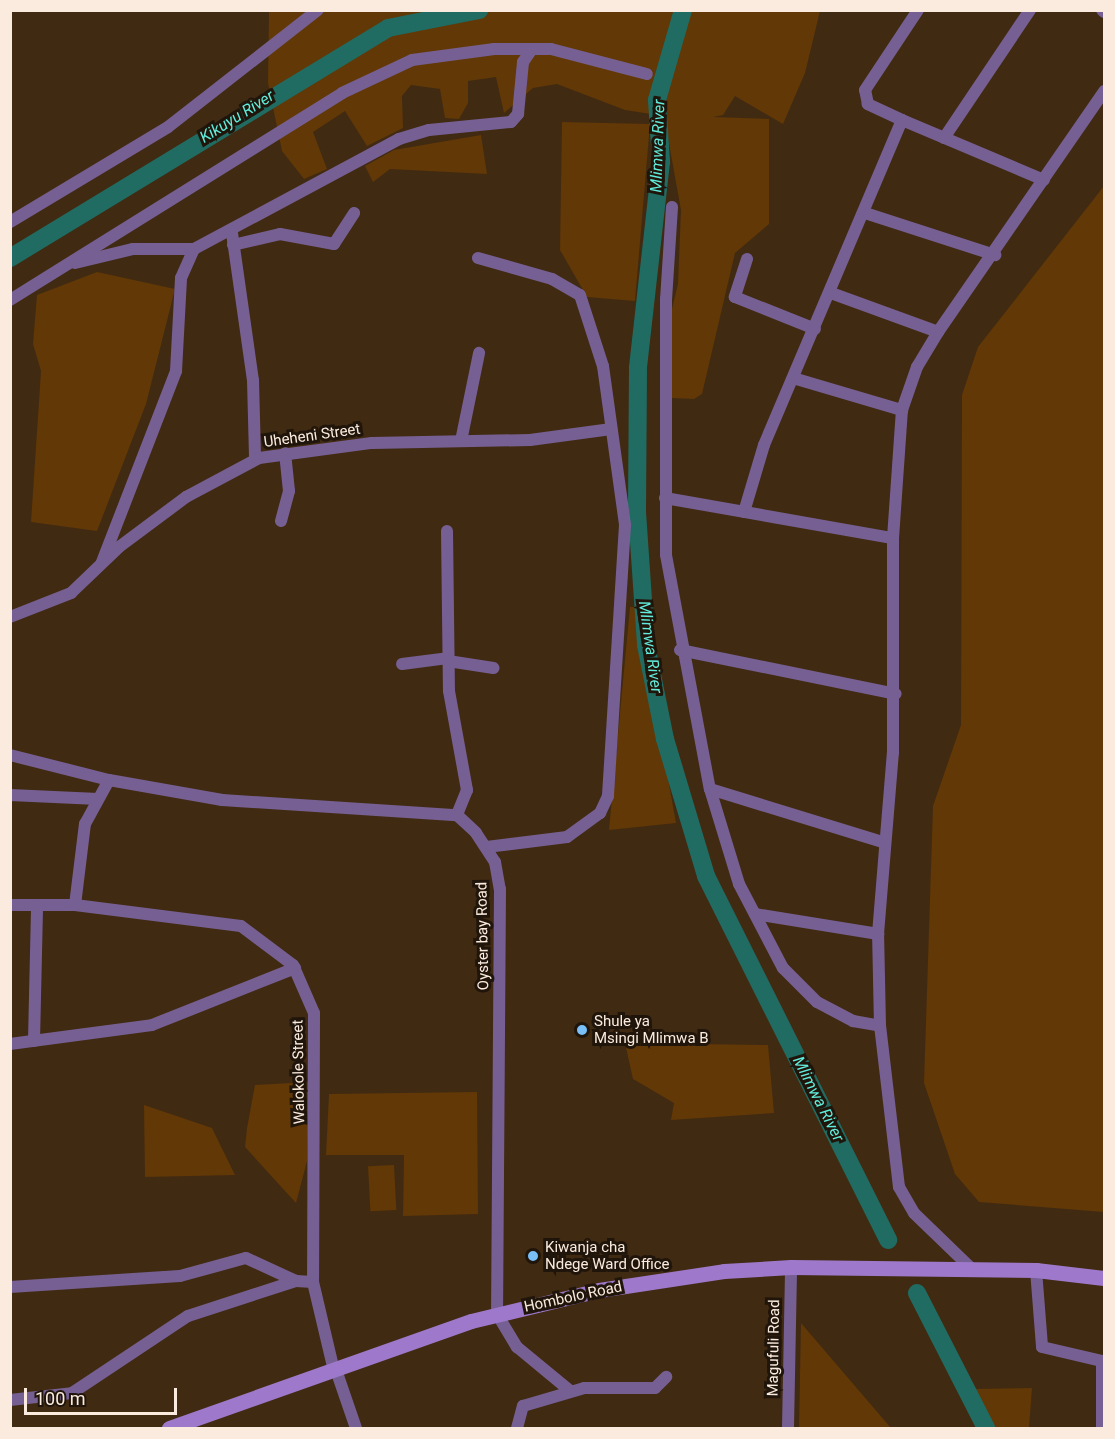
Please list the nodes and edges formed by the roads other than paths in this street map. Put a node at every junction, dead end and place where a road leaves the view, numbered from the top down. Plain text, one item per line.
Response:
1 (318, 10) edge
2 (918, 10) edge
3 (1030, 10) edge
4 (532, 49) junction
5 (647, 74) dead end
6 (1104, 92) edge
7 (902, 120) junction
8 (944, 138) junction
9 (1044, 180) junction
10 (672, 207) dead end
11 (354, 213) dead end
12 (865, 213) junction
13 (10, 222) edge
14 (232, 239) junction
15 (194, 249) junction
16 (995, 255) junction
17 (478, 258) dead end
18 (747, 259) dead end
19 (62, 267) junction
20 (831, 294) junction
21 (10, 300) edge
22 (815, 329) junction
23 (938, 333) junction
24 (479, 353) dead end
25 (793, 378) junction
26 (902, 410) junction
27 (611, 429) junction
28 (461, 441) junction
29 (285, 453) junction
30 (255, 459) junction
31 (665, 498) junction
32 (744, 512) junction
33 (281, 521) dead end
34 (447, 531) dead end
35 (893, 538) junction
36 (102, 562) junction
37 (10, 617) edge
38 (680, 650) junction
39 (448, 660) junction
40 (402, 664) dead end
41 (492, 668) dead end
42 (896, 694) junction
43 (10, 755) edge
44 (109, 780) junction
45 (710, 789) junction
46 (10, 795) edge
47 (98, 799) junction
48 (457, 815) junction
49 (885, 843) junction
50 (487, 847) junction
51 (10, 905) edge
52 (37, 905) junction
53 (75, 905) junction
54 (755, 914) junction
55 (878, 934) junction
56 (295, 968) junction
57 (880, 1026) junction
58 (34, 1041) junction
59 (10, 1044) edge
60 (790, 1267) junction
61 (1036, 1270) junction
62 (974, 1271) junction
63 (1104, 1278) edge
64 (296, 1281) junction
65 (313, 1282) junction
66 (10, 1287) edge
67 (497, 1314) junction
68 (1102, 1358) edge
69 (335, 1371) junction
70 (666, 1377) dead end
71 (568, 1390) junction
72 (10, 1400) edge
73 (169, 1428) edge
74 (356, 1428) edge
75 (517, 1428) edge
76 (788, 1428) edge
77 (1102, 1428) edge

1 - 13 street
2 - 7 street
3 - 8 street
4 - 5 street
4 - 14 street
4 - 19 street
6 - 9 street
7 - 8 street
7 - 12 street
8 - 9 street
9 - 16 street
10 - 31 street
11 - 14 street
12 - 16 street
12 - 20 street
14 - 15 street
14 - 30 street
15 - 19 street
15 - 36 street
16 - 23 street
17 - 27 street
18 - 22 street
19 - 21 street
20 - 22 street
20 - 23 street
22 - 25 street
23 - 26 street
24 - 28 street
25 - 26 street
25 - 32 street
26 - 35 street
27 - 28 street, Uheheni Street
27 - 50 street
28 - 29 street, Uheheni Street
29 - 30 street, Uheheni Street
29 - 33 street
30 - 36 street, Uheheni Street
31 - 32 street
31 - 38 street
32 - 35 street
34 - 39 street
35 - 42 street
36 - 37 street, Uheheni Street
38 - 42 street
38 - 45 street
39 - 40 street
39 - 41 street
39 - 48 street
42 - 49 street
43 - 44 street
44 - 47 street
44 - 48 street
45 - 49 street
45 - 54 street
46 - 47 street
47 - 53 street
48 - 50 street, Oyster bay Road
49 - 55 street
50 - 67 street, Oyster bay Road
51 - 52 street, Walokole Street
52 - 53 street, Walokole Street
52 - 58 street
53 - 56 street, Walokole Street
54 - 55 street
54 - 57 street
55 - 57 street
56 - 58 street
56 - 65 street, Walokole Street
57 - 62 street
58 - 59 street
60 - 62 street, Hombolo Road
60 - 67 street, Hombolo Road
60 - 76 street, Magufuli Road
61 - 62 street, Hombolo Road
61 - 63 street, Hombolo Road
61 - 68 street
64 - 65 street
64 - 66 street
64 - 72 street
65 - 69 street, Walokole Street
67 - 69 street, Hombolo Road
67 - 71 street
68 - 77 street
69 - 73 street, Hombolo Road
69 - 74 street, Walokole Street
70 - 71 street
71 - 75 street

